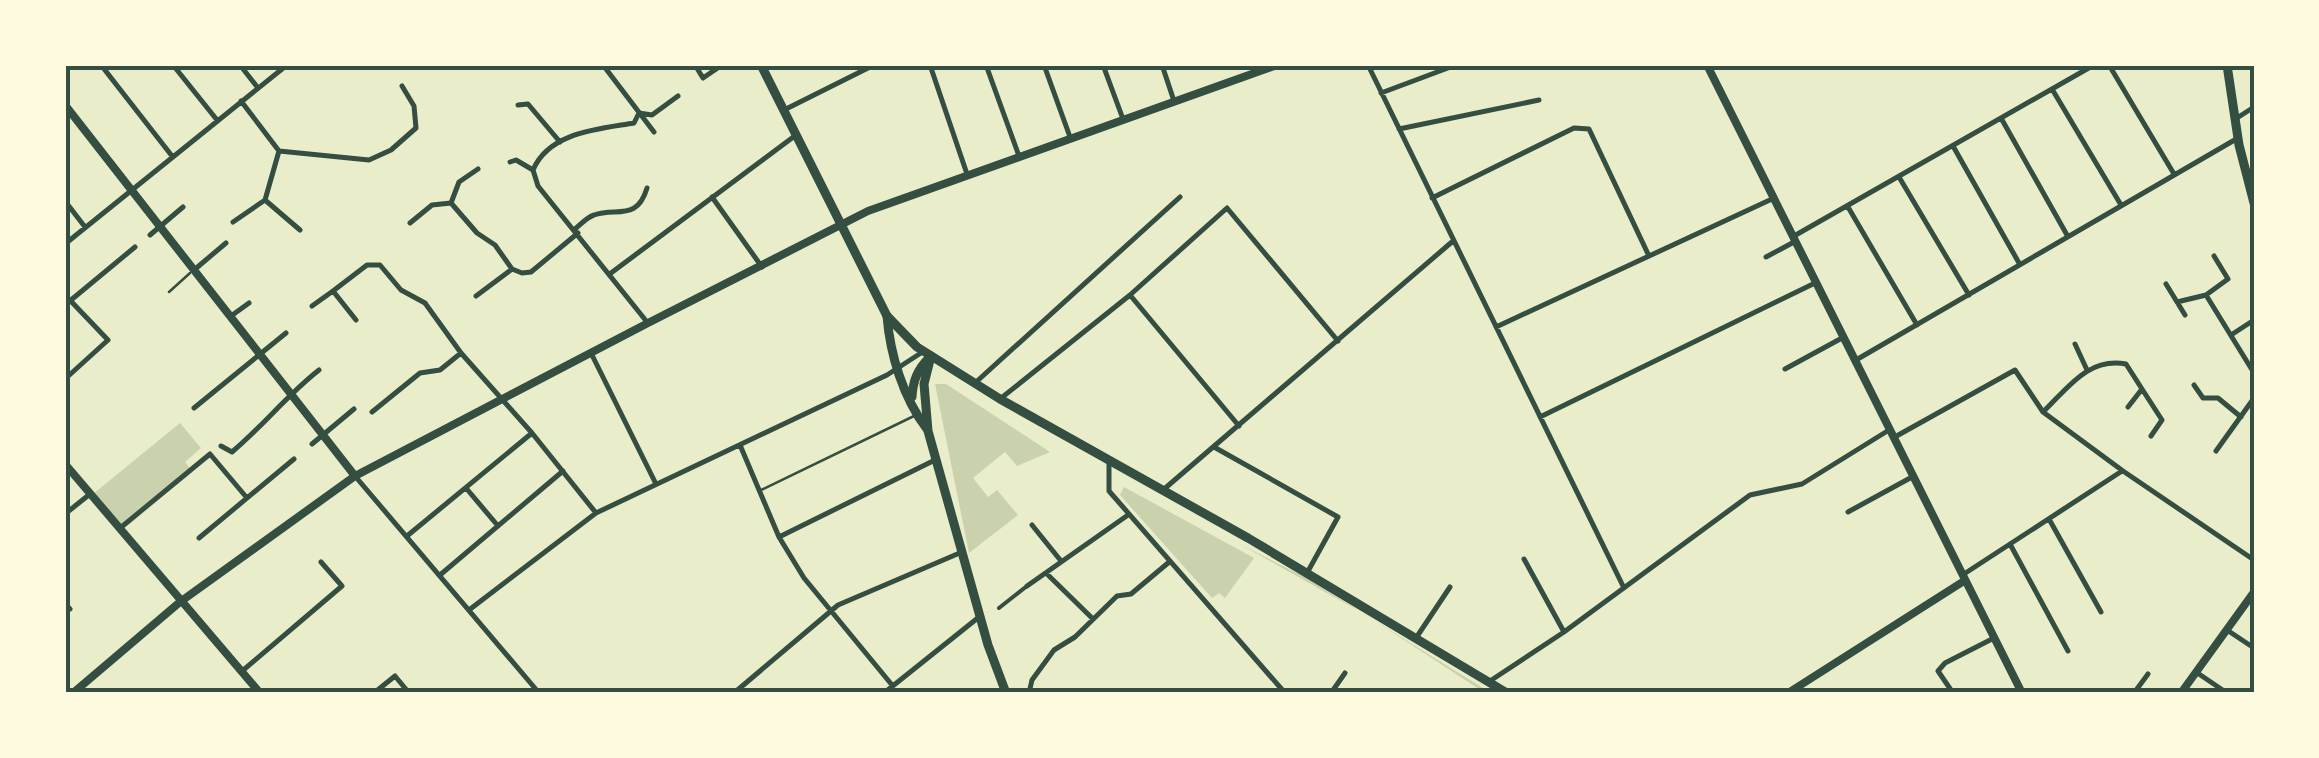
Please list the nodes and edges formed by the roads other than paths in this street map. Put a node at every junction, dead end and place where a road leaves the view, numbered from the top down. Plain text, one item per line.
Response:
1 (102, 65) edge
2 (173, 65) edge
3 (240, 65) edge
4 (287, 65) edge
5 (604, 65) edge
6 (695, 65) edge
7 (722, 65) edge
8 (762, 65) edge
9 (874, 65) edge
10 (930, 65) edge
11 (986, 65) edge
12 (1044, 65) edge
13 (1103, 65) edge
14 (1162, 65) edge
15 (1277, 65) edge
16 (1368, 65) edge
17 (1456, 65) edge
18 (1707, 65) edge
19 (2094, 65) edge
20 (2109, 65) edge
21 (2227, 65) edge
22 (402, 86) dead end
23 (258, 88) junction
24 (2052, 89) junction
25 (1382, 93) junction
26 (678, 96) dead end
27 (1174, 100) junction
28 (1539, 100) dead end
29 (241, 101) junction
30 (65, 105) edge
31 (518, 105) dead end
32 (2254, 107) edge
33 (784, 110) junction
34 (639, 113) junction
35 (2001, 118) junction
36 (1123, 119) junction
37 (2235, 119) junction
38 (217, 120) junction
39 (1399, 129) junction
40 (654, 132) dead end
41 (796, 135) junction
42 (1070, 138) junction
43 (2239, 141) junction
44 (560, 142) junction
45 (1953, 146) junction
46 (279, 151) junction
47 (172, 156) junction
48 (1019, 156) junction
49 (510, 162) dead end
50 (478, 169) dead end
51 (533, 170) junction
52 (967, 174) junction
53 (2174, 174) junction
54 (1899, 177) junction
55 (647, 188) dead end
56 (130, 189) junction
57 (712, 197) junction
58 (1180, 197) dead end
59 (1432, 198) junction
60 (1772, 199) junction
61 (265, 200) junction
62 (65, 202) edge
63 (451, 203) junction
64 (2254, 203) edge
65 (2121, 205) junction
66 (184, 207) dead end
67 (1848, 207) junction
68 (233, 222) dead end
69 (410, 223) dead end
70 (842, 225) junction
71 (85, 227) junction
72 (160, 227) junction
73 (300, 230) dead end
74 (576, 232) junction
75 (150, 235) dead end
76 (2067, 236) junction
77 (1793, 240) junction
78 (1454, 241) junction
79 (226, 243) dead end
80 (65, 244) edge
81 (136, 247) dead end
82 (1648, 256) junction
83 (2214, 256) dead end
84 (1766, 257) dead end
85 (2019, 263) junction
86 (762, 267) junction
87 (512, 269) junction
88 (194, 270) junction
89 (612, 273) junction
90 (1815, 283) junction
91 (2166, 284) dead end
92 (333, 291) junction
93 (169, 292) dead end
94 (1130, 295) junction
95 (1968, 295) junction
96 (2206, 295) junction
97 (476, 296) dead end
98 (67, 300) edge
99 (2177, 302) junction
100 (249, 304) dead end
101 (312, 306) dead end
102 (2185, 315) dead end
103 (887, 316) junction
104 (230, 317) junction
105 (356, 320) dead end
106 (2254, 320) edge
107 (648, 323) junction
108 (1917, 325) junction
109 (1496, 327) junction
110 (286, 333) dead end
111 (2230, 335) junction
112 (1842, 338) junction
113 (1338, 341) junction
114 (2074, 344) dead end
115 (924, 351) junction
116 (461, 353) junction
117 (591, 353) junction
118 (260, 354) junction
119 (1856, 366) junction
120 (898, 369) junction
121 (1785, 369) dead end
122 (319, 370) dead end
123 (2087, 370) junction
124 (2254, 372) edge
125 (65, 380) edge
126 (975, 383) junction
127 (2194, 385) dead end
128 (2142, 390) junction
129 (291, 392) junction
130 (2254, 398) edge
131 (1000, 399) junction
132 (500, 400) junction
133 (912, 403) junction
134 (2128, 407) dead end
135 (194, 408) dead end
136 (354, 409) dead end
137 (372, 412) dead end
138 (2043, 412) junction
139 (916, 415) junction
140 (1540, 417) junction
141 (2240, 417) junction
142 (1239, 426) junction
143 (928, 431) junction
144 (532, 433) junction
145 (324, 434) junction
146 (1891, 434) junction
147 (2151, 436) dead end
148 (312, 444) dead end
149 (740, 445) junction
150 (221, 446) dead end
151 (1214, 447) junction
152 (2216, 451) dead end
153 (294, 459) dead end
154 (936, 459) junction
155 (1109, 460) junction
156 (65, 464) edge
157 (2122, 471) junction
158 (563, 472) junction
159 (356, 476) junction
160 (1912, 477) junction
161 (655, 482) junction
162 (466, 488) junction
163 (1163, 490) junction
164 (758, 491) junction
165 (90, 494) junction
166 (247, 498) junction
167 (1848, 512) dead end
168 (596, 513) junction
169 (65, 514) edge
170 (1128, 515) junction
171 (2049, 518) junction
172 (1032, 525) dead end
173 (498, 526) junction
174 (119, 529) junction
175 (408, 536) junction
176 (779, 537) junction
177 (199, 538) dead end
178 (2010, 544) junction
179 (962, 552) junction
180 (1524, 559) dead end
181 (2254, 560) edge
182 (1062, 561) junction
183 (320, 562) dead end
184 (1168, 563) junction
185 (1046, 573) junction
186 (1307, 574) junction
187 (440, 575) junction
188 (1963, 578) junction
189 (1027, 586) joint
190 (1450, 586) dead end
191 (1624, 588) junction
192 (2254, 592) edge
193 (180, 602) junction
194 (999, 608) dead end
195 (469, 610) junction
196 (830, 612) junction
197 (2102, 612) dead end
198 (980, 617) junction
199 (1094, 618) junction
200 (2227, 630) junction
201 (1564, 632) junction
202 (1416, 638) junction
203 (1994, 638) junction
204 (2254, 648) edge
205 (2068, 651) dead end
206 (241, 672) junction
207 (2196, 672) junction
208 (1345, 673) dead end
209 (2148, 674) dead end
210 (1490, 682) junction
211 (892, 686) junction
212 (73, 693) edge
213 (260, 693) edge
214 (374, 693) edge
215 (409, 693) edge
216 (539, 693) edge
217 (734, 693) edge
218 (884, 693) edge
219 (1006, 693) edge
220 (1029, 693) edge
221 (1284, 693) edge
222 (1331, 693) edge
223 (1507, 693) edge
224 (1788, 693) edge
225 (1953, 693) edge
226 (2022, 693) edge
227 (2134, 693) edge
228 (2181, 693) edge
229 (2227, 693) edge

1 - 47 street
2 - 38 street
3 - 23 street
4 - 23 street
5 - 34 street
6 - 7 street
8 - 33 main road
9 - 33 street
10 - 52 street
11 - 48 street
12 - 42 street
13 - 36 street
14 - 27 street
15 - 27 street
16 - 25 street
17 - 25 street
18 - 60 street
19 - 24 street
20 - 53 street
21 - 37 main road
22 - 46 street
23 - 29 street
24 - 35 street
24 - 65 street
25 - 39 street
26 - 34 street
27 - 36 street
28 - 39 street
29 - 38 street
29 - 46 street
30 - 56 street
31 - 44 street
32 - 37 street
33 - 41 main road
34 - 40 street
34 - 44 street
35 - 45 street
35 - 76 street
36 - 42 street
37 - 43 main road
38 - 47 street
39 - 59 street
41 - 57 street
41 - 70 main road
42 - 48 street
43 - 53 street
43 - 64 main road
44 - 51 street
45 - 54 street
45 - 85 street
46 - 61 street
47 - 56 street
48 - 52 street
49 - 51 street
50 - 63 street
51 - 74 street
52 - 70 street
53 - 65 street
54 - 67 street
54 - 95 street
55 - 74 street
56 - 71 street
56 - 72 street
57 - 86 street
57 - 89 street
58 - 126 street
59 - 78 street
59 - 82 street
60 - 77 street
60 - 82 street
61 - 68 street
61 - 73 street
62 - 71 street
63 - 69 street
63 - 87 street
65 - 76 street
66 - 72 street
67 - 77 street
67 - 108 street
70 - 86 street
70 - 103 main road
71 - 80 street
72 - 75 street
72 - 88 street
74 - 87 street
74 - 89 street
76 - 85 street
77 - 84 street
77 - 90 street
78 - 109 street
78 - 113 street
79 - 88 street
81 - 98 street
82 - 109 street
83 - 96 street
85 - 95 street
86 - 107 street
87 - 97 street
88 - 93 lane
88 - 104 street
89 - 107 street
90 - 112 street
90 - 140 street
91 - 99 street
92 - 101 street
92 - 105 street
92 - 116 street
94 - 113 street
94 - 131 street
94 - 142 street
95 - 108 street
96 - 99 street
96 - 111 street
98 - 125 street
99 - 102 street
100 - 104 street
103 - 115 main road
103 - 120 main road
104 - 118 street
106 - 111 street
107 - 117 street
108 - 119 street
109 - 140 street
110 - 118 street
111 - 124 street
112 - 119 street
112 - 121 street
113 - 142 street
114 - 123 street
115 - 120 street
115 - 126 main road
115 - 133 main road
115 - 143 main road
116 - 132 street
116 - 137 street
117 - 132 street
117 - 161 street
118 - 129 street
118 - 135 street
119 - 146 street
120 - 133 main road
120 - 149 street
122 - 129 street
123 - 128 street
123 - 138 street
126 - 131 main road
127 - 141 street
128 - 134 street
128 - 147 street
129 - 145 street
129 - 150 street
130 - 141 street
131 - 155 main road
132 - 144 street
132 - 159 street
133 - 139 main road
136 - 145 street
138 - 146 street
138 - 157 street
139 - 143 main road
139 - 164 lane
140 - 191 street
141 - 152 street
142 - 151 street
143 - 154 main road
144 - 158 street
144 - 162 street
145 - 148 street
145 - 159 street
146 - 160 street
146 - 191 street
149 - 161 street
149 - 164 street
151 - 163 street
151 - 186 street
153 - 166 street
154 - 176 street
154 - 179 main road
155 - 163 main road
155 - 170 street
156 - 165 street
157 - 171 street
157 - 181 street
158 - 168 street
158 - 173 street
159 - 175 street
159 - 193 street
160 - 167 street
160 - 188 street
161 - 168 street
162 - 173 street
162 - 175 street
163 - 186 main road
164 - 176 street
165 - 169 street
165 - 174 street
166 - 174 street
166 - 177 street
168 - 195 street
170 - 182 street
170 - 184 street
171 - 178 street
171 - 197 street
172 - 182 street
173 - 187 street
174 - 193 street
175 - 187 street
176 - 196 street
178 - 188 street
178 - 205 street
179 - 196 street
179 - 198 main road
180 - 201 street
182 - 185 street
183 - 206 street
184 - 199 street
184 - 221 street
185 - 189 street
185 - 199 street
186 - 202 main road
187 - 195 street
188 - 203 street
188 - 224 street
189 - 194 street
190 - 202 street
191 - 201 street
192 - 200 street
193 - 206 street
193 - 212 street
195 - 216 street
196 - 211 street
196 - 217 street
198 - 211 street
198 - 219 main road
199 - 220 street
200 - 204 street
200 - 207 street
201 - 210 street
202 - 210 main road
203 - 225 street
203 - 226 street
206 - 213 street
207 - 228 street
207 - 229 street
208 - 222 street
209 - 227 street
210 - 223 main road
211 - 218 street
214 - 215 street

